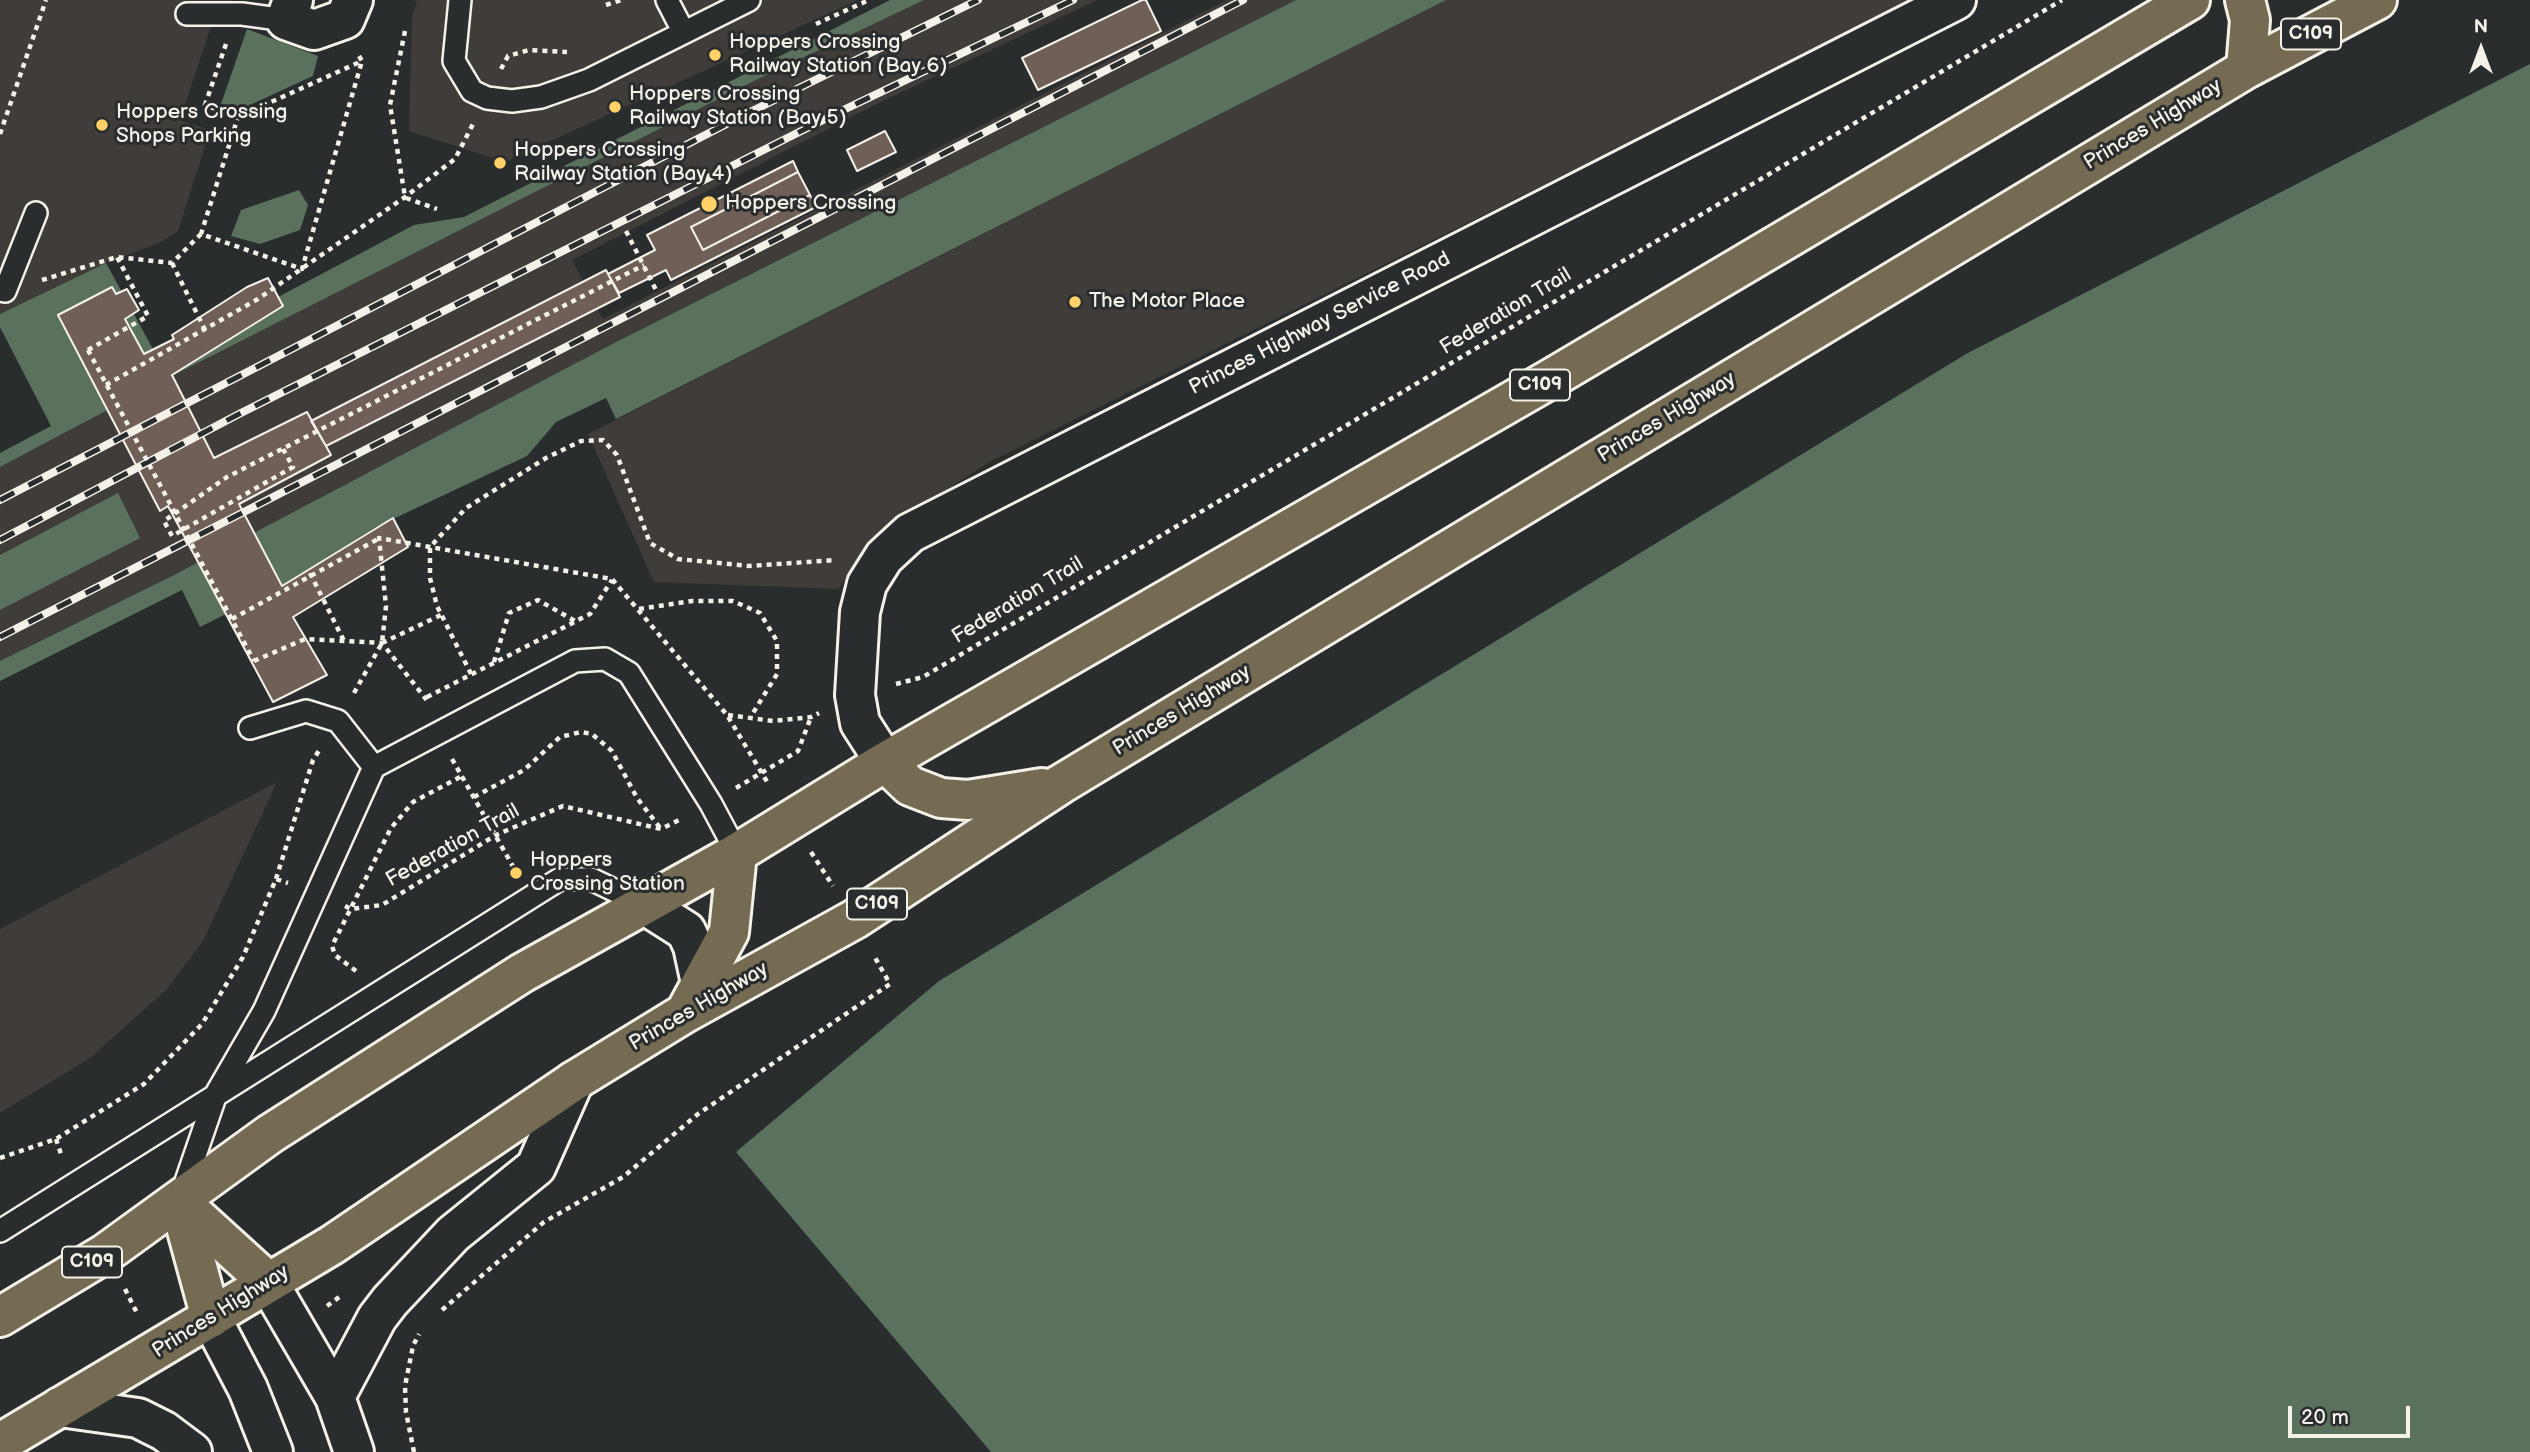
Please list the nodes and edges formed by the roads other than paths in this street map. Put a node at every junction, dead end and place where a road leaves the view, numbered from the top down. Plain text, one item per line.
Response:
1 (460, 0) edge
2 (667, 0) edge
3 (749, 0) edge
4 (1956, 0) edge
5 (2190, 0) edge
6 (2245, 0) edge
7 (2377, 0) edge
8 (289, 10) edge
9 (349, 10) edge
10 (187, 14) dead end
11 (683, 31) junction
12 (2246, 69) junction
13 (36, 213) dead end
14 (2, 290) edge
15 (250, 728) dead end
16 (885, 762) junction
17 (374, 767) junction
18 (1061, 784) junction
19 (737, 853) junction
20 (645, 905) junction
21 (693, 998) junction
22 (573, 1082) junction
23 (216, 1094) junction
24 (179, 1201) junction
25 (0, 1231) edge
26 (268, 1282) junction
27 (0, 1317) edge
28 (211, 1318) junction
29 (335, 1397) junction
30 (60, 1408) junction
31 (0, 1443) edge
32 (192, 1452) edge
33 (273, 1452) edge
34 (355, 1452) edge

1 - 11 lane
2 - 11 lane
3 - 11 lane
4 - 16 street, Princes Highway Service Road
5 - 16 highway, C109
6 - 12 highway
7 - 12 highway, Princes Highway / C109
8 - 9 street
8 - 10 lane
12 - 18 highway, Princes Highway / C109
13 - 14 lane
15 - 17 lane
16 - 18 highway
16 - 19 highway, C109
17 - 19 lane
17 - 23 lane
18 - 21 highway, Princes Highway / C109
19 - 20 highway, C109
19 - 21 highway
20 - 21 street
20 - 23 lane
20 - 24 highway, C109
21 - 22 highway, Princes Highway / C109
22 - 26 highway, Princes Highway / C109
22 - 29 street
23 - 24 lane
23 - 25 lane
24 - 26 highway
24 - 27 highway, C109
24 - 28 highway
26 - 28 highway, Princes Highway / C109
26 - 29 street
28 - 30 highway, Princes Highway / C109
28 - 33 street
29 - 34 street
30 - 31 highway, Princes Highway / C109
30 - 32 street

